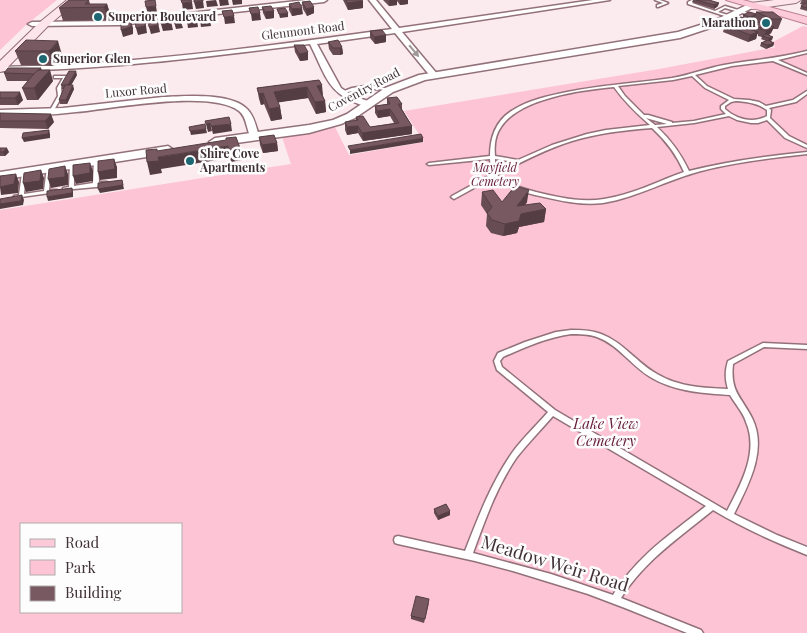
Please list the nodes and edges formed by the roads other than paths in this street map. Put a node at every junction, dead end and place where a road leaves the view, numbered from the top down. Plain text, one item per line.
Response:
1 (62, 0) edge
2 (73, 0) edge
3 (324, 0) edge
4 (372, 0) edge
5 (607, 0) edge
6 (657, 0) edge
7 (694, 0) edge
8 (796, 0) edge
9 (715, 2) edge
10 (658, 6) dead end
11 (740, 11) edge
12 (714, 12) junction
13 (807, 21) edge
14 (750, 23) edge
15 (38, 24) junction
16 (397, 30) junction
17 (312, 42) junction
18 (807, 52) edge
19 (0, 55) edge
20 (776, 60) junction
21 (0, 69) edge
22 (807, 74) edge
23 (434, 75) junction
24 (693, 75) junction
25 (55, 77) dead end
26 (615, 85) junction
27 (389, 90) junction
28 (807, 92) edge
29 (341, 93) junction
30 (733, 100) junction
31 (368, 104) junction
32 (766, 107) junction
33 (51, 112) junction
34 (0, 113) edge
35 (639, 113) junction
36 (729, 115) junction
37 (768, 118) junction
38 (681, 124) junction
39 (655, 126) junction
40 (254, 136) junction
41 (201, 145) edge
42 (807, 147) edge
43 (182, 148) edge
44 (807, 153) edge
45 (492, 157) junction
46 (519, 160) junction
47 (96, 161) junction
48 (72, 164) junction
49 (430, 164) dead end
50 (48, 168) junction
51 (24, 172) junction
52 (687, 173) junction
53 (494, 175) junction
54 (0, 176) edge
55 (110, 182) edge
56 (96, 185) junction
57 (71, 188) junction
58 (46, 192) junction
59 (21, 196) junction
60 (454, 197) dead end
61 (13, 198) edge
62 (807, 347) edge
63 (732, 392) junction
64 (552, 412) junction
65 (711, 507) junction
66 (730, 516) junction
67 (398, 540) dead end
68 (807, 551) edge
69 (468, 554) junction
70 (616, 598) junction
71 (698, 633) edge

1 - 15 main road
2 - 15 main road
3 - 15 street
4 - 16 street
5 - 16 street, Glenmont Road
6 - 10 lane
7 - 12 lane
8 - 11 main road, Coventry Road
9 - 11 lane
11 - 12 lane
11 - 12 lane
11 - 13 main road
11 - 14 lane
11 - 23 street, Coventry Road
15 - 19 main road
15 - 21 main road
16 - 17 street, Glenmont Road
16 -> 23 street
17 - 21 street, Glenmont Road
17 - 29 street
18 - 20 lane
20 - 22 lane
20 - 24 lane
23 - 27 street, Coventry Road
24 - 26 lane
24 - 30 lane
25 - 33 lane
26 - 35 lane
26 - 45 lane
27 - 29 lane
27 - 31 street, Coventry Road
28 - 32 lane
29 - 31 street
30 - 32 lane
30 - 36 lane
31 - 40 street, Coventry Road
32 - 37 lane
33 - 34 street, Luxor Road
33 - 40 street, Luxor Road
35 - 38 lane
35 - 39 lane
36 - 37 lane
36 - 38 lane
37 - 42 lane
38 - 39 lane
39 - 46 lane
39 - 52 lane
40 - 41 street, Coventry Road
43 - 47 street
44 - 52 lane
45 - 46 lane
45 - 49 lane
45 - 53 lane
46 - 53 lane
47 - 48 street
47 - 56 lane
48 - 50 street
48 - 57 lane
50 - 51 street
50 - 58 lane
51 - 54 street
51 - 59 lane
52 - 53 lane
53 - 60 lane
55 - 56 lane
56 - 57 lane
57 - 58 lane
58 - 59 lane
59 - 61 lane
62 - 63 lane
63 - 64 lane
63 - 66 lane
64 - 65 lane
64 - 69 lane
65 - 66 lane
65 - 70 lane
66 - 68 lane
67 - 69 lane, Meadow Weir Road
69 - 70 lane, Meadow Weir Road
70 - 71 lane, Meadow Weir Road

